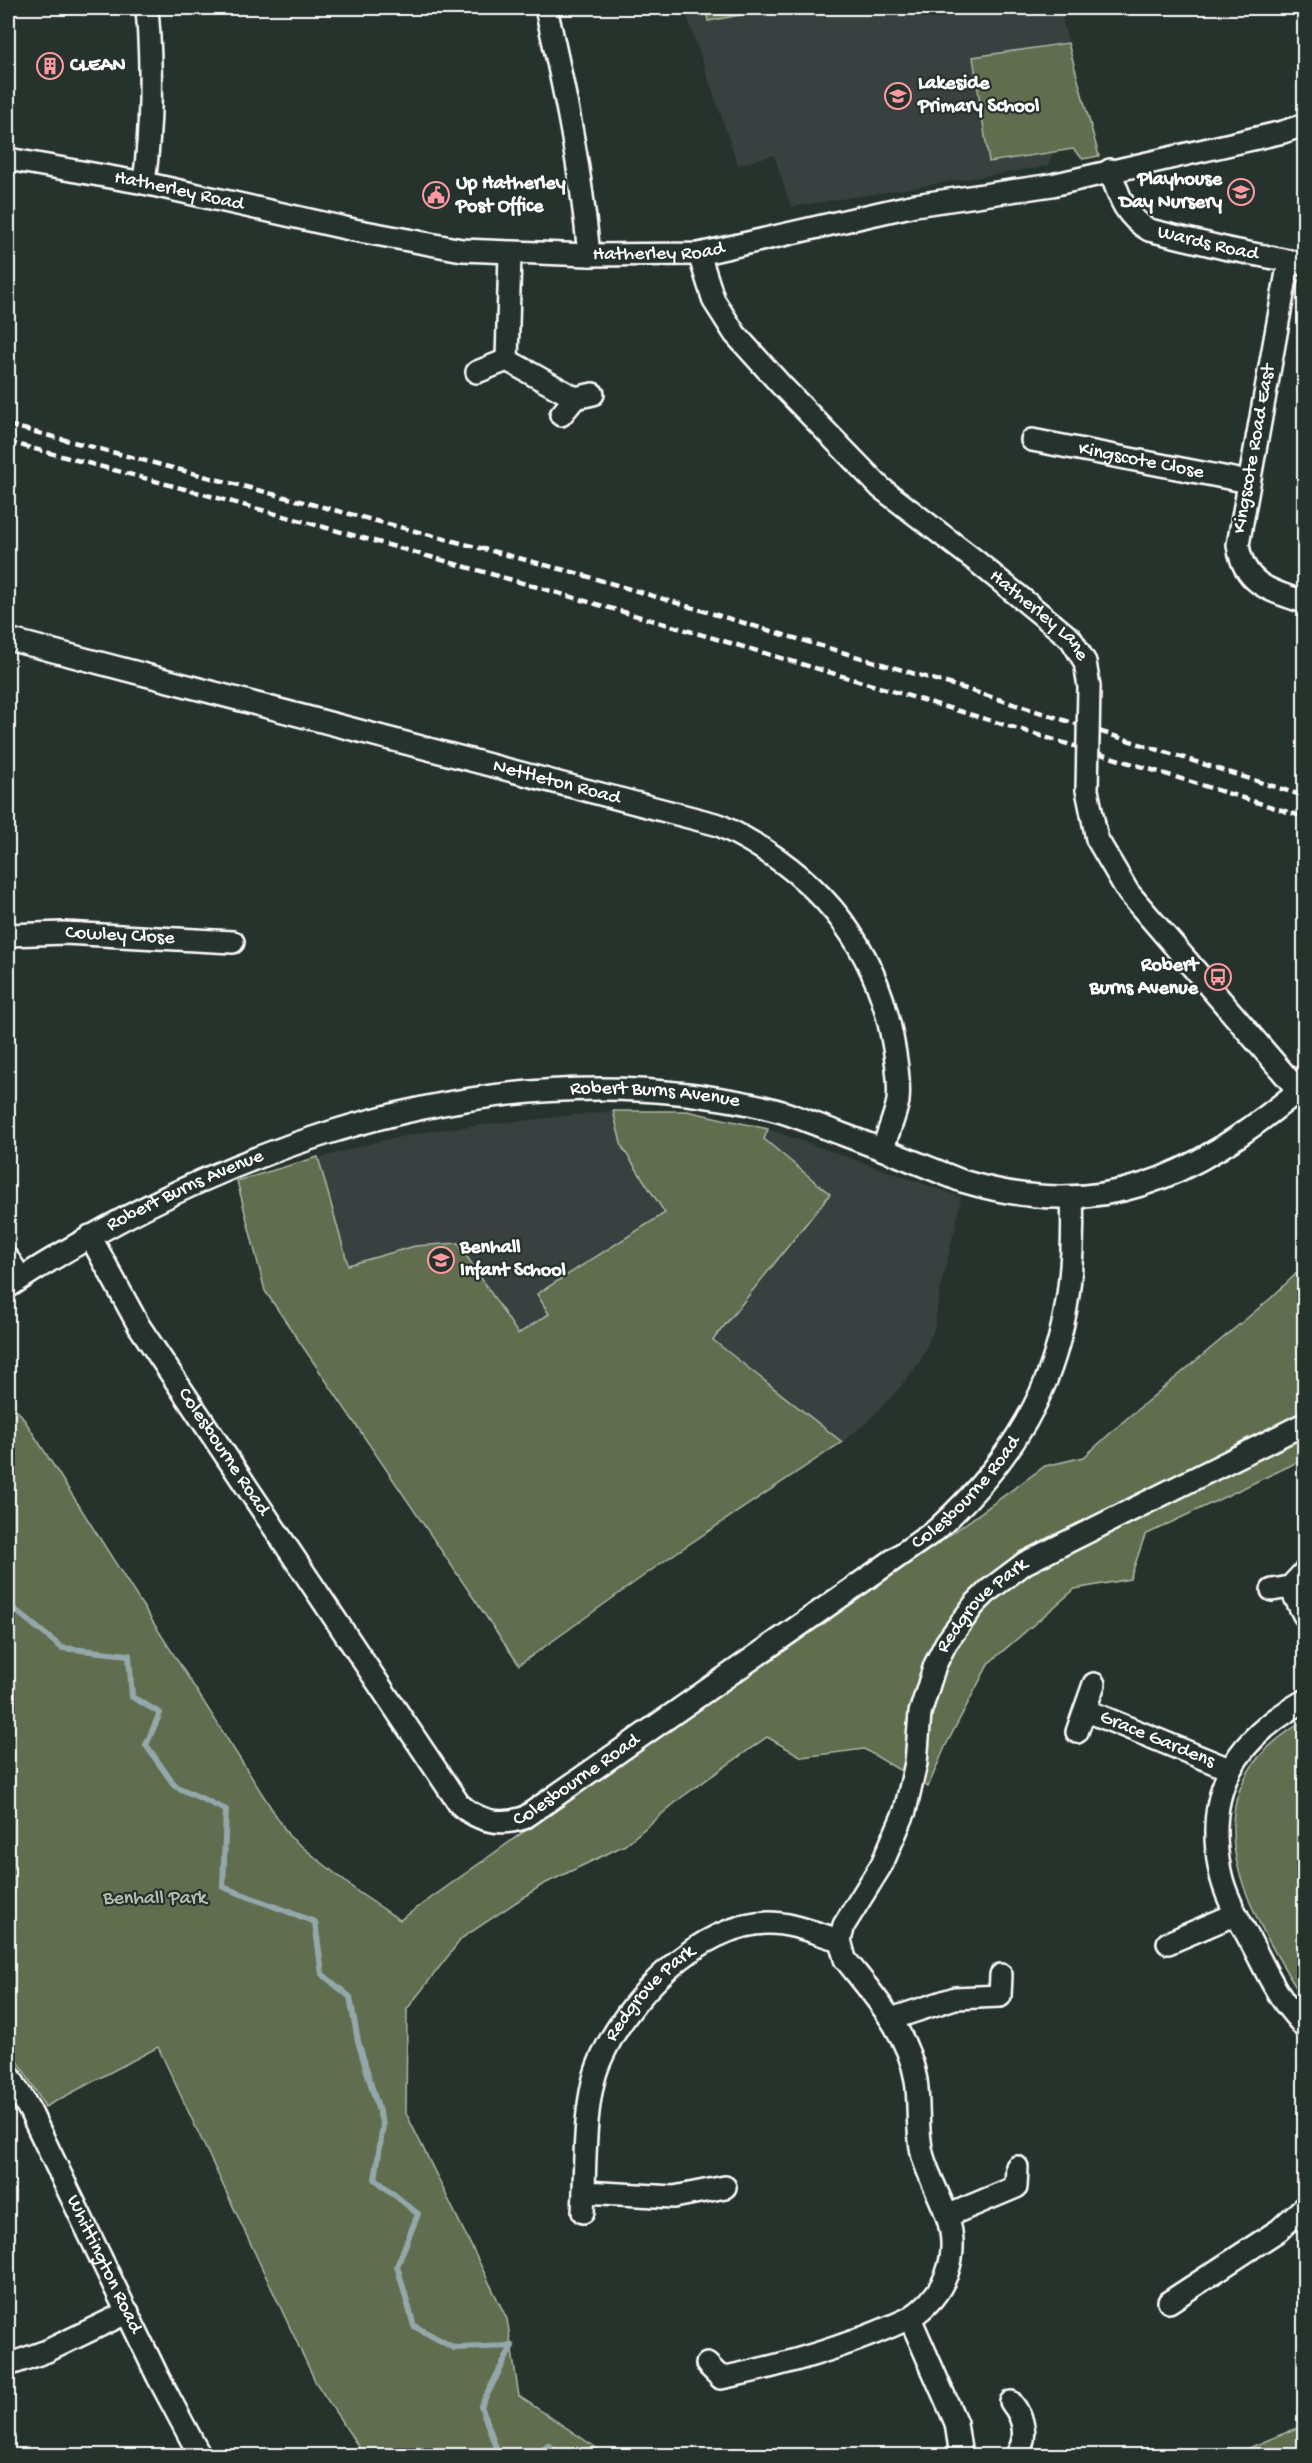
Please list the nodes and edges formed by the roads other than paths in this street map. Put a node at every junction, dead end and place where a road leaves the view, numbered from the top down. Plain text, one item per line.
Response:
1 (147, 8) edge
2 (546, 8) edge
3 (1305, 124) edge
4 (8, 159) edge
5 (1110, 170) junction
6 (144, 183) junction
7 (510, 254) junction
8 (699, 254) junction
9 (589, 255) junction
10 (1297, 262) edge
11 (507, 360) junction
12 (477, 372) dead end
13 (561, 415) dead end
14 (1032, 440) dead end
15 (1249, 482) junction
16 (1305, 602) edge
17 (8, 639) edge
18 (8, 935) edge
19 (232, 942) dead end
20 (1301, 1094) edge
21 (883, 1149) junction
22 (1072, 1198) junction
23 (90, 1236) junction
24 (8, 1258) edge
25 (14, 1283) edge
26 (1305, 1425) edge
27 (1288, 1583) edge
28 (1305, 1615) edge
29 (1094, 1684) dead end
30 (1305, 1701) edge
31 (1084, 1710) junction
32 (1077, 1732) dead end
33 (1229, 1769) junction
34 (1236, 1914) junction
35 (840, 1940) junction
36 (1168, 1943) dead end
37 (1002, 1975) dead end
38 (891, 2019) junction
39 (1305, 2027) edge
40 (8, 2073) edge
41 (1017, 2167) dead end
42 (725, 2187) dead end
43 (1305, 2206) edge
44 (947, 2216) junction
45 (1169, 2302) dead end
46 (128, 2312) junction
47 (910, 2318) junction
48 (707, 2364) dead end
49 (8, 2365) edge
50 (1011, 2402) dead end
51 (200, 2456) edge
52 (960, 2456) edge
53 (1016, 2456) edge

1 - 6 street
2 - 9 street
3 - 5 street, Hatherley Road
4 - 6 street, Hatherley Road
5 - 8 street, Hatherley Road
5 - 10 street, Wards Road
6 - 7 street, Hatherley Road
7 - 9 street, Hatherley Road
7 - 11 street
8 - 9 street, Hatherley Road
8 - 20 street, Hatherley Lane, bridge
10 - 15 street, Kingscote Road East
11 - 12 street
11 - 13 street
14 - 15 street, Kingscote Close
15 - 16 street, Kingscote Road East
17 - 21 street, Nettleton Road
18 - 19 street, Cowley Close
20 - 22 street, Robert Burns Avenue
21 - 22 street, Robert Burns Avenue
21 - 23 street, Robert Burns Avenue
22 - 23 street, Colesbourne Road
23 - 25 street, Robert Burns Avenue
24 - 25 street
26 - 35 street, Redgrove Park
27 - 28 street
29 - 31 street, Grace Gardens
30 - 33 street, Grace Gardens
31 - 32 street, Grace Gardens
31 - 33 street, Grace Gardens
33 - 34 street, Grace Gardens
34 - 36 street
34 - 39 street, Grace Gardens
35 - 38 street
35 - 42 street, Redgrove Park
37 - 38 street
38 - 44 street
40 - 46 street, Whittington Road
41 - 44 street
43 - 45 street
44 - 47 street
46 - 49 street
46 - 51 street, Whittington Road
47 - 48 street
47 - 52 street
50 - 53 street

